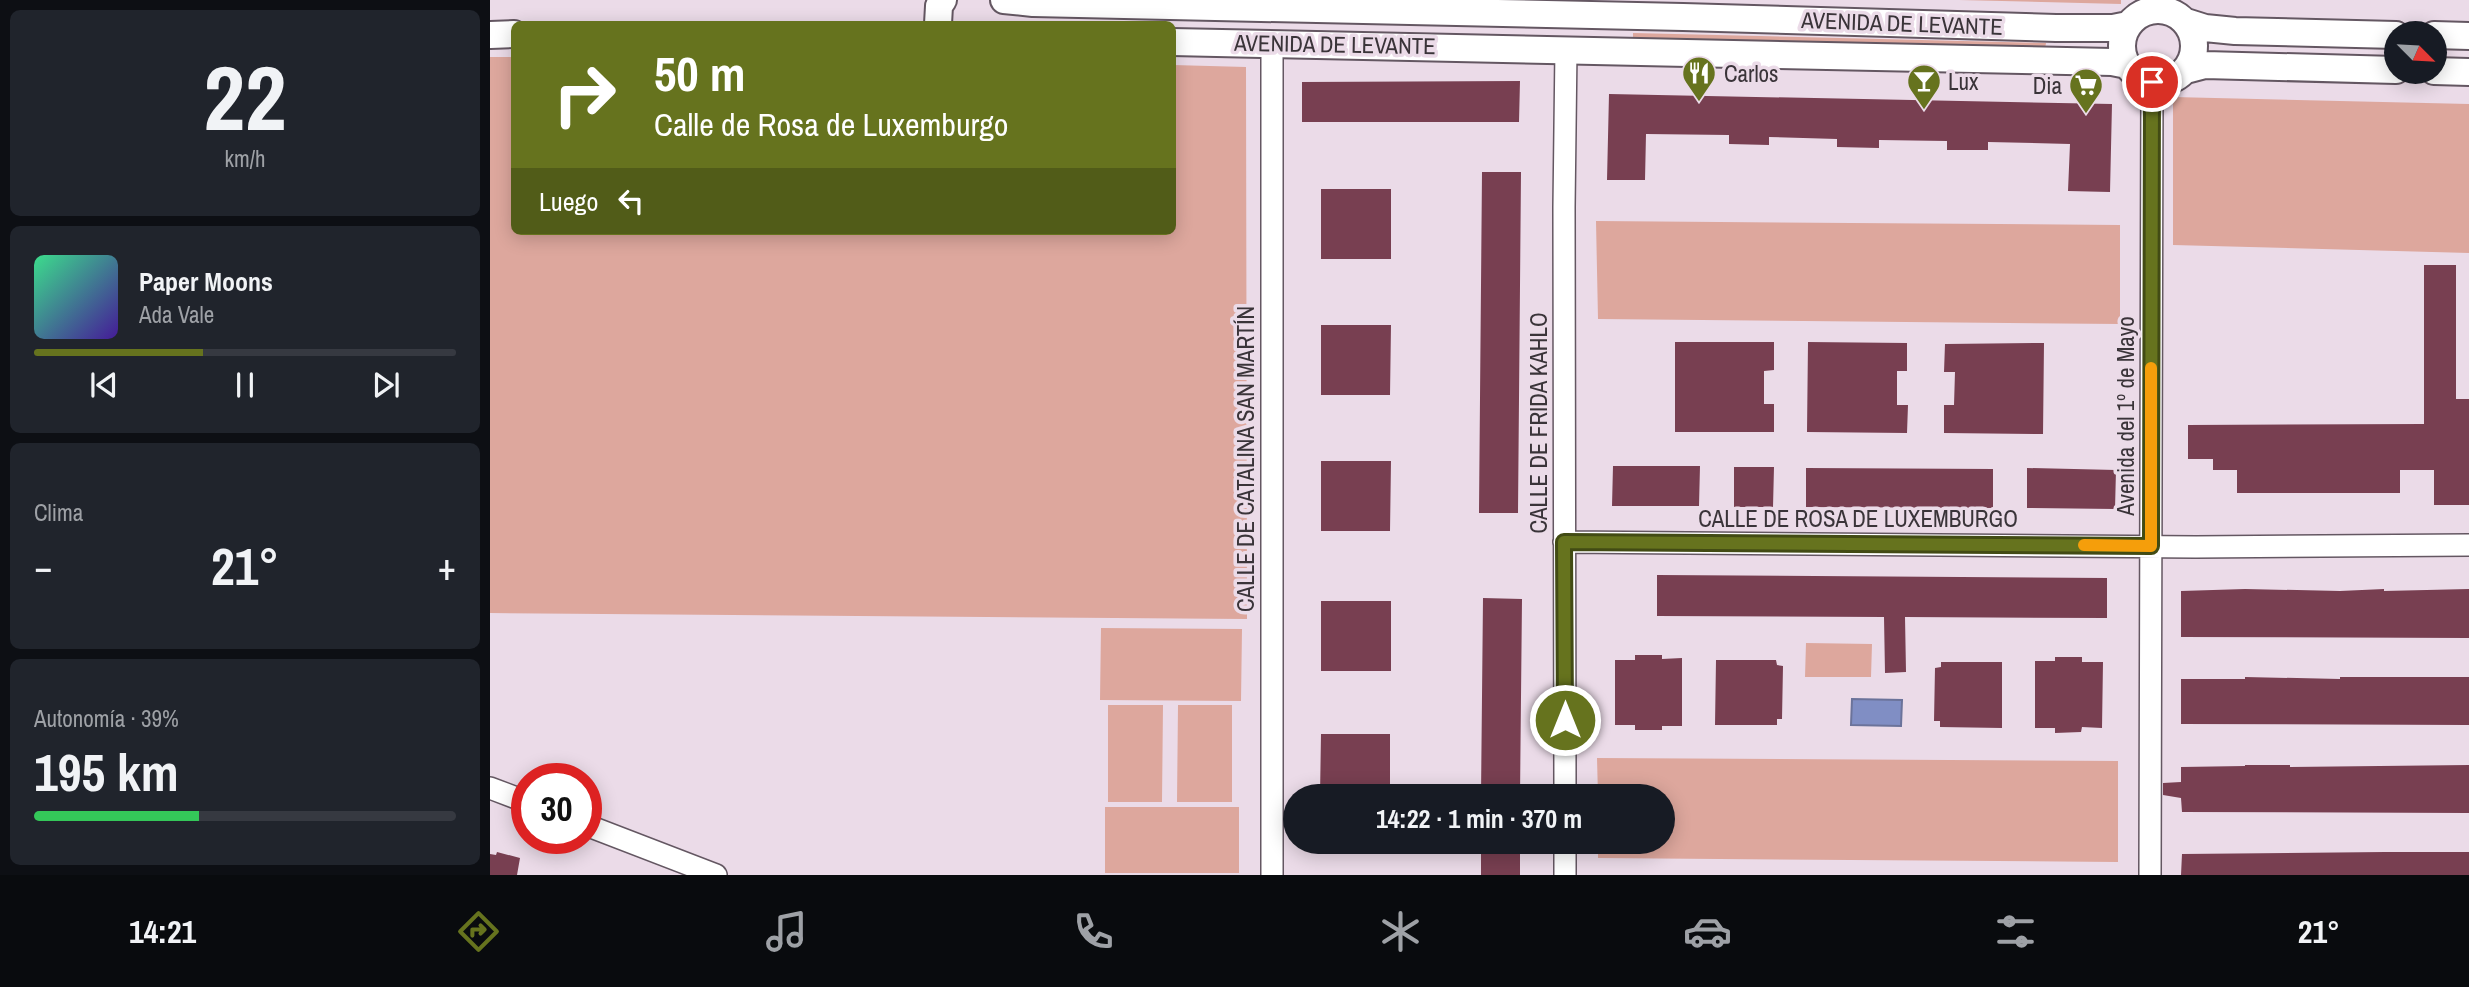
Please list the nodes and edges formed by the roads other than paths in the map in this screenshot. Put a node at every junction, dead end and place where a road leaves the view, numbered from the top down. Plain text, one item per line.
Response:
1 (943, 0) edge
2 (1004, 0) edge
3 (2154, 5) edge
4 (1564, 7) edge
5 (937, 21) edge
6 (1008, 21) edge
7 (2186, 22) junction
8 (2128, 25) junction
9 (490, 34) edge
10 (511, 34) edge
11 (2384, 35) edge
12 (2447, 36) edge
13 (2469, 36) edge
14 (1176, 42) edge
15 (1272, 43) junction
16 (1566, 49) junction
17 (2127, 65) junction
18 (2186, 70) junction
19 (2384, 70) edge
20 (2447, 71) edge
21 (2469, 72) edge
22 (2152, 82) junction
23 (1564, 542) junction
24 (2469, 545) edge
25 (2151, 546) junction
26 (1565, 784) edge
27 (490, 788) edge
28 (511, 796) edge
29 (602, 831) edge
30 (1565, 854) edge
31 (716, 875) edge
32 (1272, 875) edge
33 (1565, 875) edge
34 (2150, 875) edge

1 - 5 street
2 - 4 street, AVENIDA DE LEVANTE
2 - 6 street
3 - 7 street
3 - 8 street
4 - 8 street, AVENIDA DE LEVANTE
7 - 11 street
7 - 18 street
8 - 17 street
9 - 10 street
12 - 13 street
14 - 15 street, AVENIDA DE LEVANTE
15 - 16 street, AVENIDA DE LEVANTE
15 - 32 street, CALLE DE CATALINA SAN MARTÍN
16 - 17 street, AVENIDA DE LEVANTE
16 - 23 street, CALLE DE FRIDA KAHLO
17 - 22 street
18 - 19 street
18 - 22 street
20 - 21 street
22 - 25 street, Avenida del 1º de Mayo
23 - 25 street, CALLE DE ROSA DE LUXEMBURGO
23 - 26 street, CALLE DE FRIDA KAHLO
24 - 25 street, CALLE DE ROSA DE LUXEMBURGO
25 - 34 street, Avenida del 1º de Mayo
27 - 28 street
29 - 31 street
30 - 33 street

